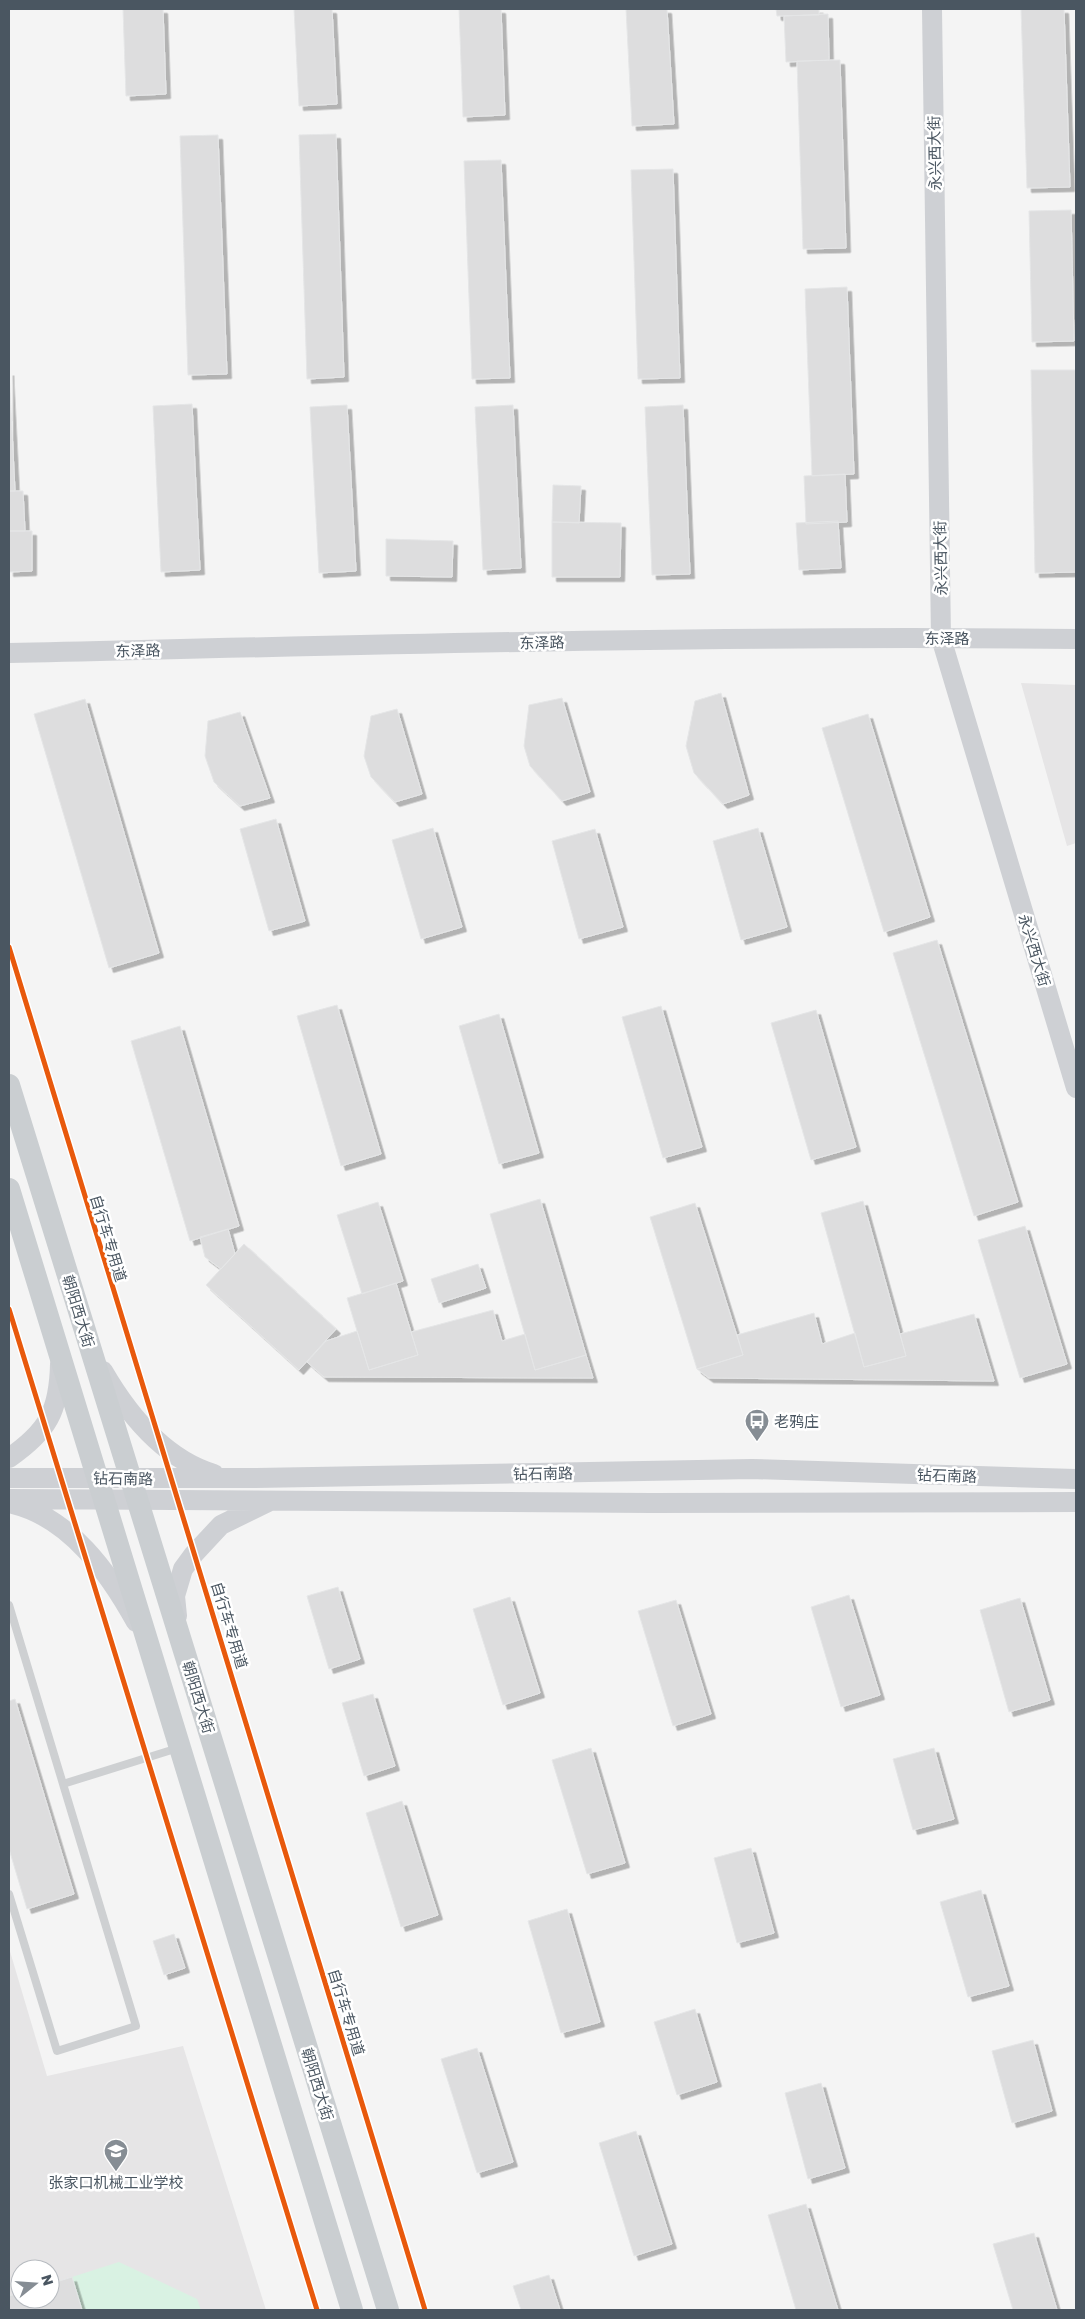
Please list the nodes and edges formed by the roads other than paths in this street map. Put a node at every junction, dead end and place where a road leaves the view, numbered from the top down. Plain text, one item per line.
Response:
1 (932, 9) edge
2 (941, 638) junction
3 (1076, 639) edge
4 (9, 653) edge
5 (9, 1085) edge
6 (1076, 1088) edge
7 (9, 1189) edge
8 (92, 1353) junction
9 (60, 1357) junction
10 (9, 1458) edge
11 (9, 1478) edge
12 (228, 1478) junction
13 (1076, 1479) edge
14 (101, 1488) junction
15 (135, 1489) junction
16 (9, 1499) edge
17 (275, 1500) junction
18 (1076, 1502) edge
19 (9, 1503) edge
20 (9, 1604) edge
21 (180, 1634) junction
22 (149, 1645) junction
23 (180, 1747) junction
24 (63, 1784) junction
25 (9, 1894) edge
26 (352, 2310) edge
27 (388, 2310) edge

1 - 2 main road, 永兴西大街
2 - 3 main road, 东泽路
2 - 4 main road, 东泽路
2 - 6 main road, 永兴西大街
5 - 8 main road, 朝阳西大街
7 - 9 main road, 朝阳西大街
8 - 12 main road
8 - 15 main road, 朝阳西大街
9 - 10 main road
9 - 14 main road, 朝阳西大街
11 - 14 main road, 钻石南路
12 - 13 main road, 钻石南路
12 - 15 main road, 钻石南路
14 - 15 main road, 钻石南路
14 - 16 main road, 钻石南路
14 - 22 main road, 朝阳西大街
15 - 17 main road, 钻石南路
15 - 21 main road, 朝阳西大街
17 - 18 main road, 钻石南路
17 - 21 main road
19 - 22 main road
20 - 24 lane
21 - 27 main road, 朝阳西大街
22 - 23 main road, 朝阳西大街
23 - 24 lane
23 - 26 main road, 朝阳西大街
24 - 25 lane

